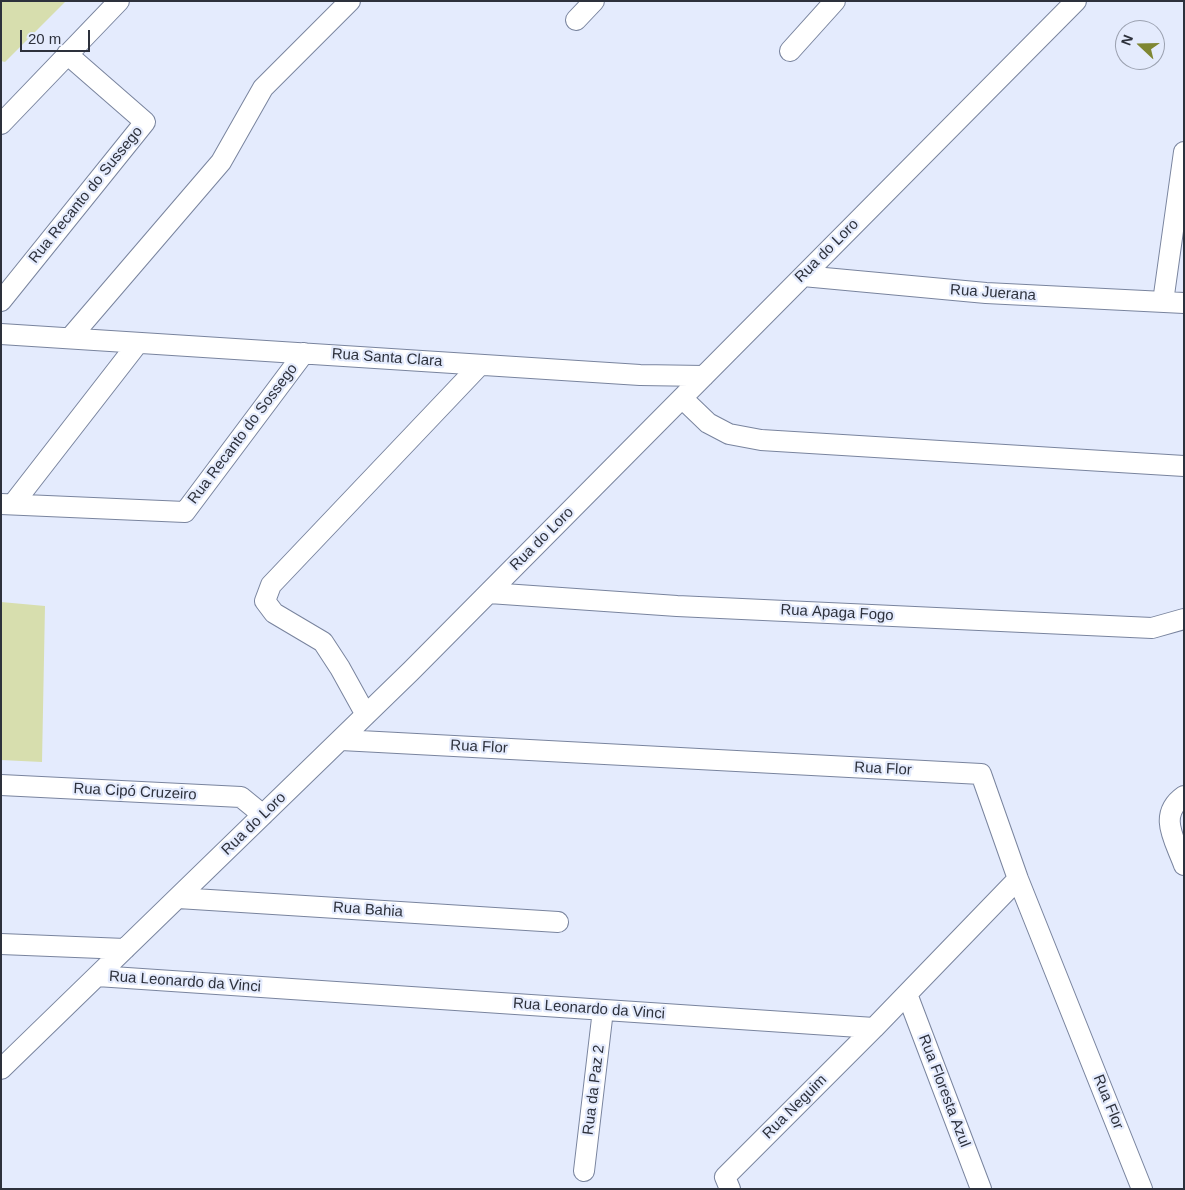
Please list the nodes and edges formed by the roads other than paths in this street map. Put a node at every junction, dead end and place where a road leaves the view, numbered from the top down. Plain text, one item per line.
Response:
1 (119, 1) edge
2 (350, 1) edge
3 (594, 1) edge
4 (835, 1) edge
5 (1076, 1) edge
6 (576, 20) dead end
7 (790, 51) dead end
8 (67, 54) junction
9 (1, 124) edge
10 (1184, 152) edge
11 (803, 276) junction
12 (1, 301) edge
13 (1163, 302) junction
14 (1184, 303) edge
15 (1, 334) edge
16 (70, 338) junction
17 (138, 343) junction
18 (304, 353) junction
19 (480, 365) junction
20 (704, 376) junction
21 (682, 398) junction
22 (1184, 466) edge
23 (7, 504) edge
24 (489, 593) junction
25 (1184, 619) edge
26 (366, 715) junction
27 (341, 740) junction
28 (1, 785) edge
29 (1184, 796) edge
30 (263, 816) junction
31 (1184, 865) edge
32 (1018, 879) junction
33 (178, 898) junction
34 (558, 922) dead end
35 (1, 944) edge
36 (125, 949) junction
37 (97, 976) junction
38 (907, 994) junction
39 (603, 1010) junction
40 (874, 1028) junction
41 (1, 1069) edge
42 (584, 1171) dead end
43 (730, 1189) edge
44 (981, 1189) edge
45 (1142, 1189) edge

1 - 8 street
2 - 16 street
3 - 6 street
4 - 7 street
5 - 11 street, Rua do Loro
8 - 9 street
8 - 12 street, Rua Recanto do Sussego
10 - 13 street
11 - 13 street, Rua Juerana
11 - 20 street, Rua do Loro
13 - 14 street, Rua Juerana
15 - 16 street, Rua Santa Clara
16 - 17 street, Rua Santa Clara
17 - 18 street, Rua Santa Clara
17 - 23 street
18 - 19 street, Rua Santa Clara
18 - 23 street, Rua Recanto do Sossego
19 - 20 street, Rua Santa Clara
19 - 26 street
20 - 21 street, Rua do Loro
21 - 22 street
21 - 24 street, Rua do Loro
24 - 25 street, Rua Apaga Fogo
24 - 26 street, Rua do Loro
26 - 27 street, Rua do Loro
27 - 30 street, Rua do Loro
27 - 32 street, Rua Flor
28 - 30 street, Rua Cipó Cruzeiro
29 - 31 street
30 - 33 street, Rua do Loro
32 - 38 street
32 - 45 street, Rua Flor
33 - 34 street, Rua Bahia
33 - 36 street, Rua do Loro
35 - 36 street
36 - 37 street, Rua do Loro
37 - 39 street, Rua Leonardo da Vinci
37 - 41 street, Rua do Loro
38 - 40 street
38 - 44 street, Rua Floresta Azul
39 - 40 street, Rua Leonardo da Vinci
39 - 42 street, Rua da Paz 2
40 - 43 street, Rua Neguim

